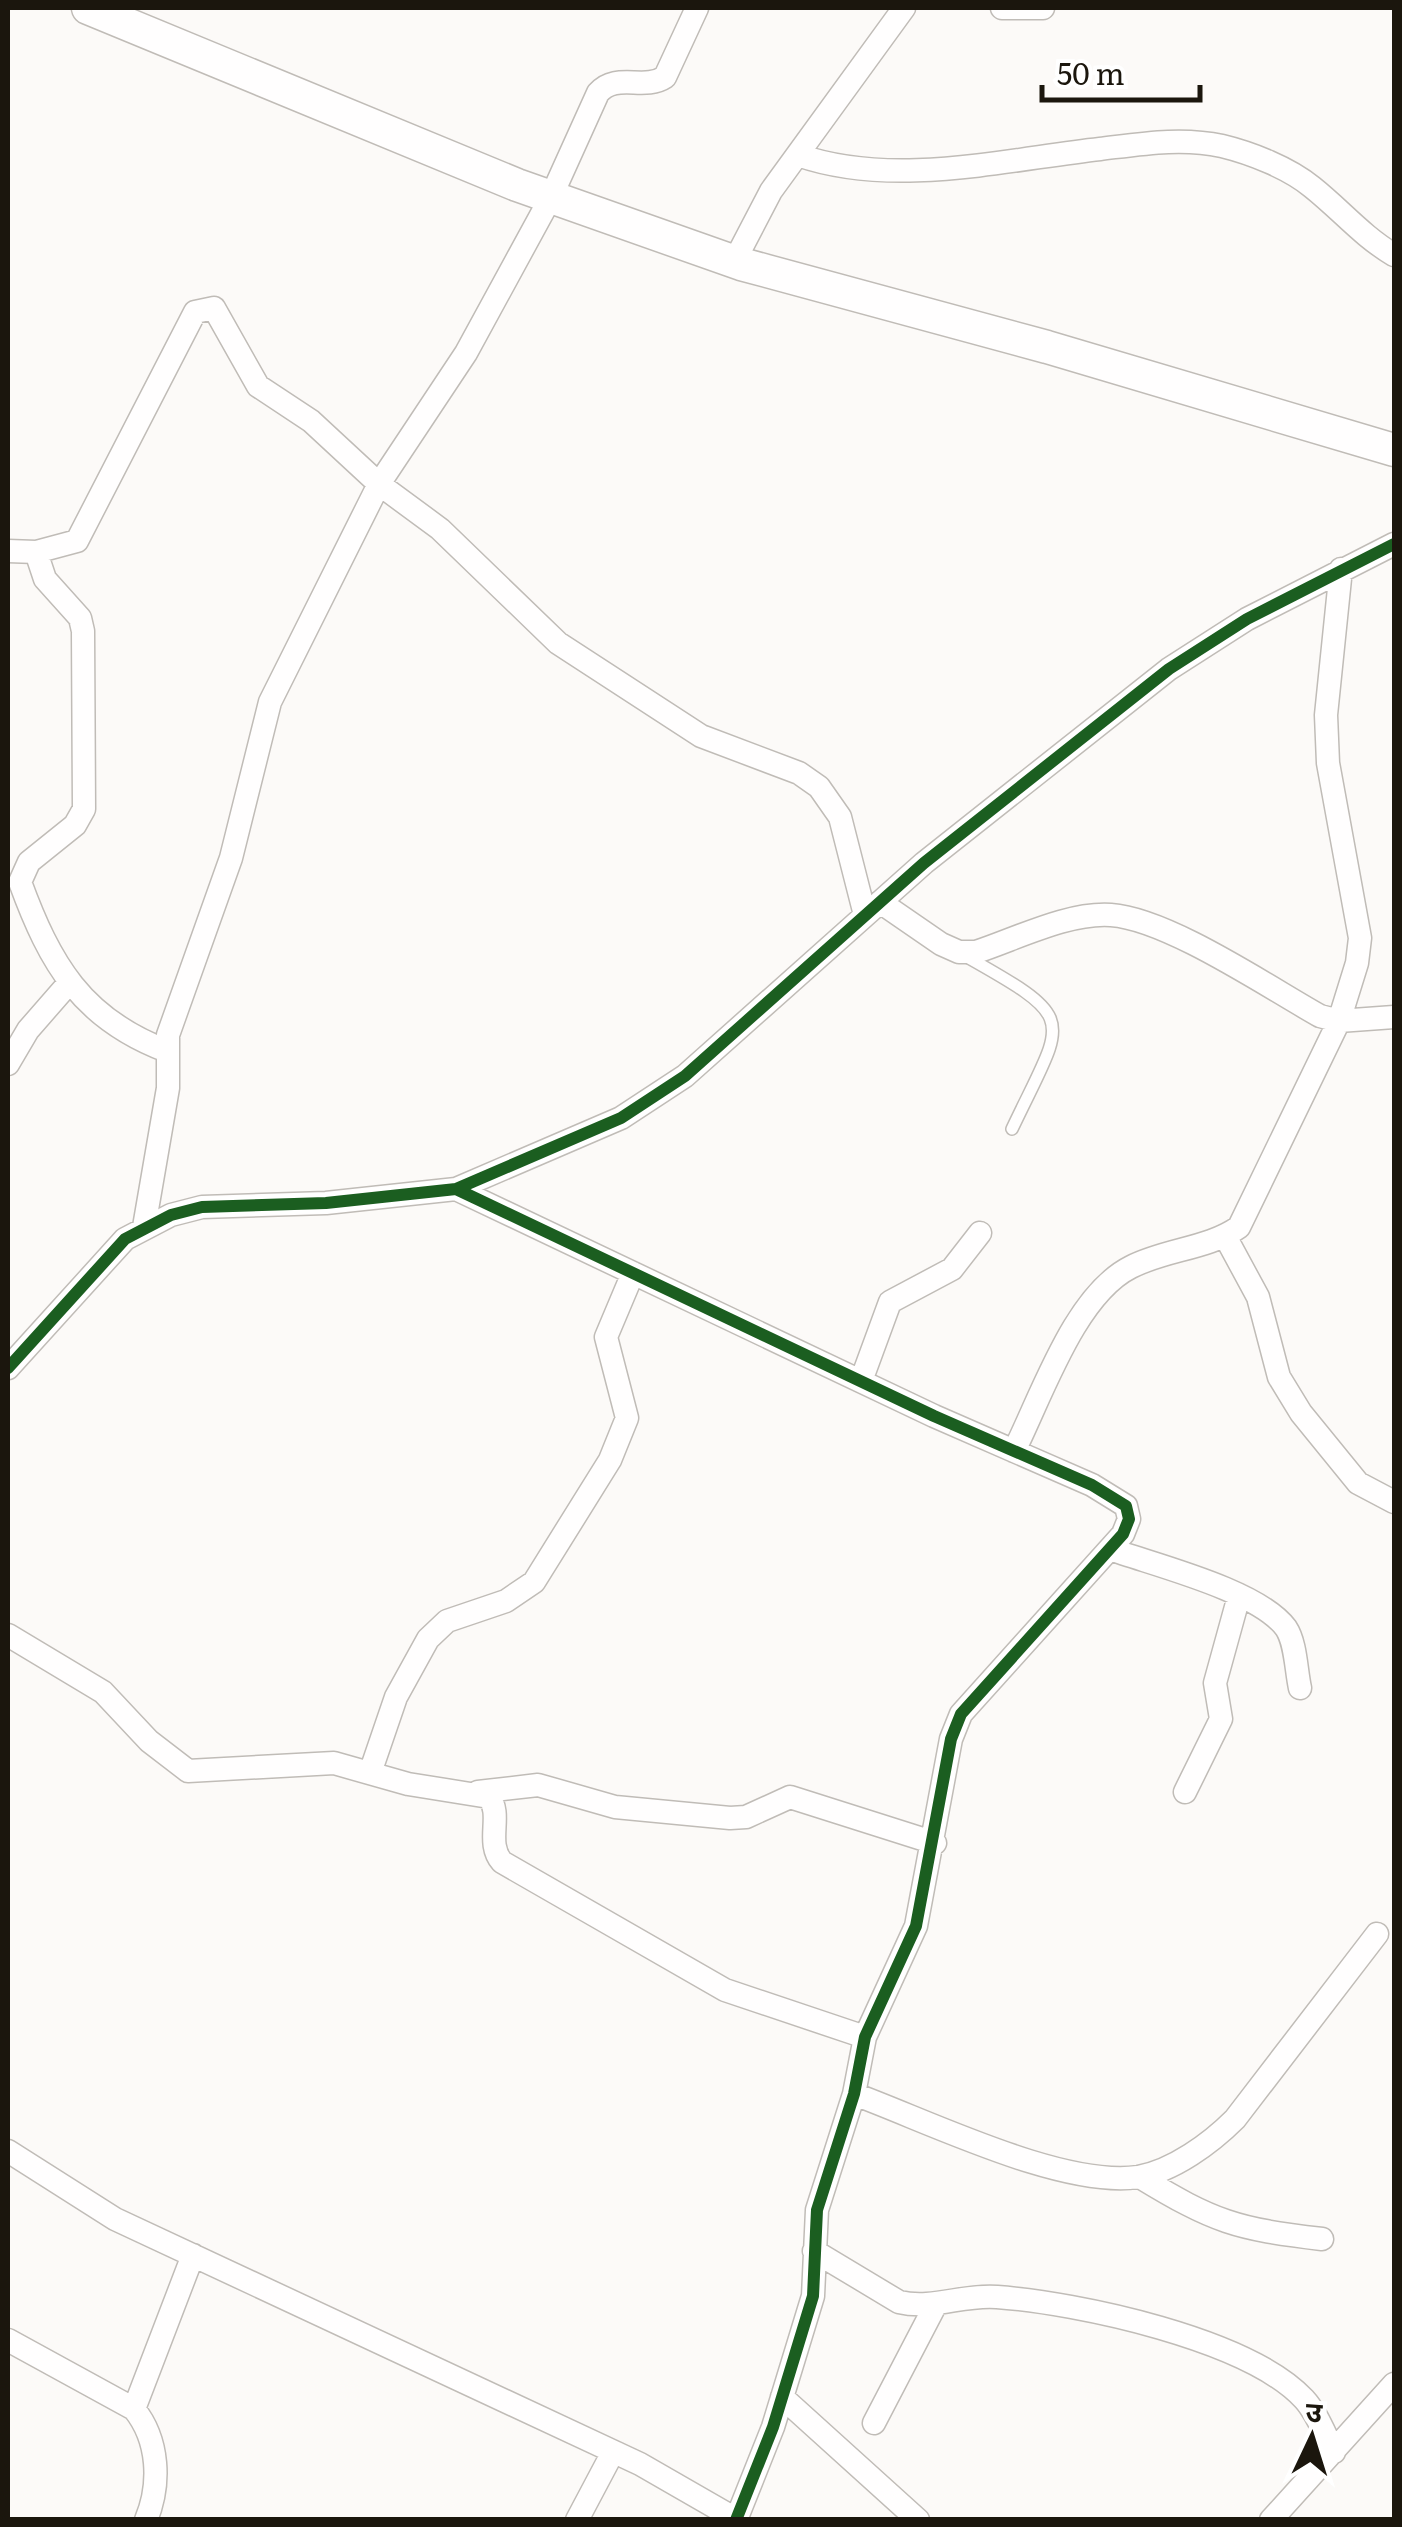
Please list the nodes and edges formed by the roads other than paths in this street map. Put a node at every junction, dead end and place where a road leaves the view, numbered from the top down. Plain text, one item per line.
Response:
1 (88, 8) edge
2 (697, 8) edge
3 (904, 8) edge
4 (1002, 8) edge
5 (1044, 8) edge
6 (798, 156) junction
7 (551, 197) junction
8 (1394, 255) edge
9 (734, 262) junction
10 (1394, 450) edge
11 (379, 484) junction
12 (1394, 544) edge
13 (8, 551) edge
14 (36, 552) junction
15 (1340, 569) junction
16 (873, 908) junction
17 (959, 952) junction
18 (69, 984) junction
19 (1394, 1017) edge
20 (1339, 1021) junction
21 (167, 1050) junction
22 (8, 1064) edge
23 (1012, 1129) dead end
24 (456, 1189) junction
25 (144, 1228) junction
26 (980, 1233) dead end
27 (1225, 1236) junction
28 (633, 1273) junction
29 (8, 1368) edge
30 (861, 1382) junction
31 (1014, 1451) junction
32 (1394, 1502) edge
33 (1110, 1549) junction
34 (1239, 1596) junction
35 (8, 1634) edge
36 (1300, 1688) dead end
37 (370, 1773) junction
38 (478, 1792) junction
39 (1185, 1792) dead end
40 (935, 1843) junction
41 (1377, 1934) dead end
42 (865, 2037) junction
43 (854, 2094) junction
44 (8, 2151) edge
45 (1140, 2177) junction
46 (1322, 2238) dead end
47 (814, 2251) junction
48 (193, 2255) junction
49 (936, 2304) junction
50 (8, 2340) edge
51 (1394, 2384) edge
52 (782, 2397) junction
53 (134, 2410) junction
54 (874, 2423) dead end
55 (613, 2452) junction
56 (1334, 2452) junction
57 (735, 2519) edge
58 (146, 2520) edge
59 (576, 2520) edge
60 (918, 2520) edge
61 (1271, 2520) edge

1 - 7 street
2 - 7 street
3 - 6 street
4 - 5 street
6 - 8 street
6 - 9 street
7 - 9 street
7 - 11 street
9 - 10 street
11 - 14 street
11 - 16 street
11 - 21 street
12 - 15 street
13 - 14 street
14 - 18 street
15 - 16 street
15 - 20 street
16 - 17 street
16 - 24 street
17 - 20 street
17 - 23 lane
18 - 21 street
18 - 22 street
19 - 20 street
20 - 27 street
21 - 25 street
24 - 25 street
24 - 28 street
25 - 29 street
26 - 30 street
27 - 31 street
27 - 32 street
28 - 30 street
28 - 37 street
30 - 31 street
31 - 33 street
33 - 34 street
33 - 40 street
34 - 36 street
34 - 39 street
35 - 37 street
37 - 38 street
38 - 40 street
38 - 42 street
40 - 42 street
41 - 45 street
42 - 43 street
43 - 45 street
43 - 47 street
44 - 48 street
45 - 46 street
47 - 49 street
47 - 52 street
48 - 53 street
48 - 55 street
49 - 54 street
49 - 56 street
50 - 53 street
51 - 56 street
52 - 57 street
52 - 60 street
53 - 58 street
55 - 57 street
55 - 59 street
56 - 61 street

